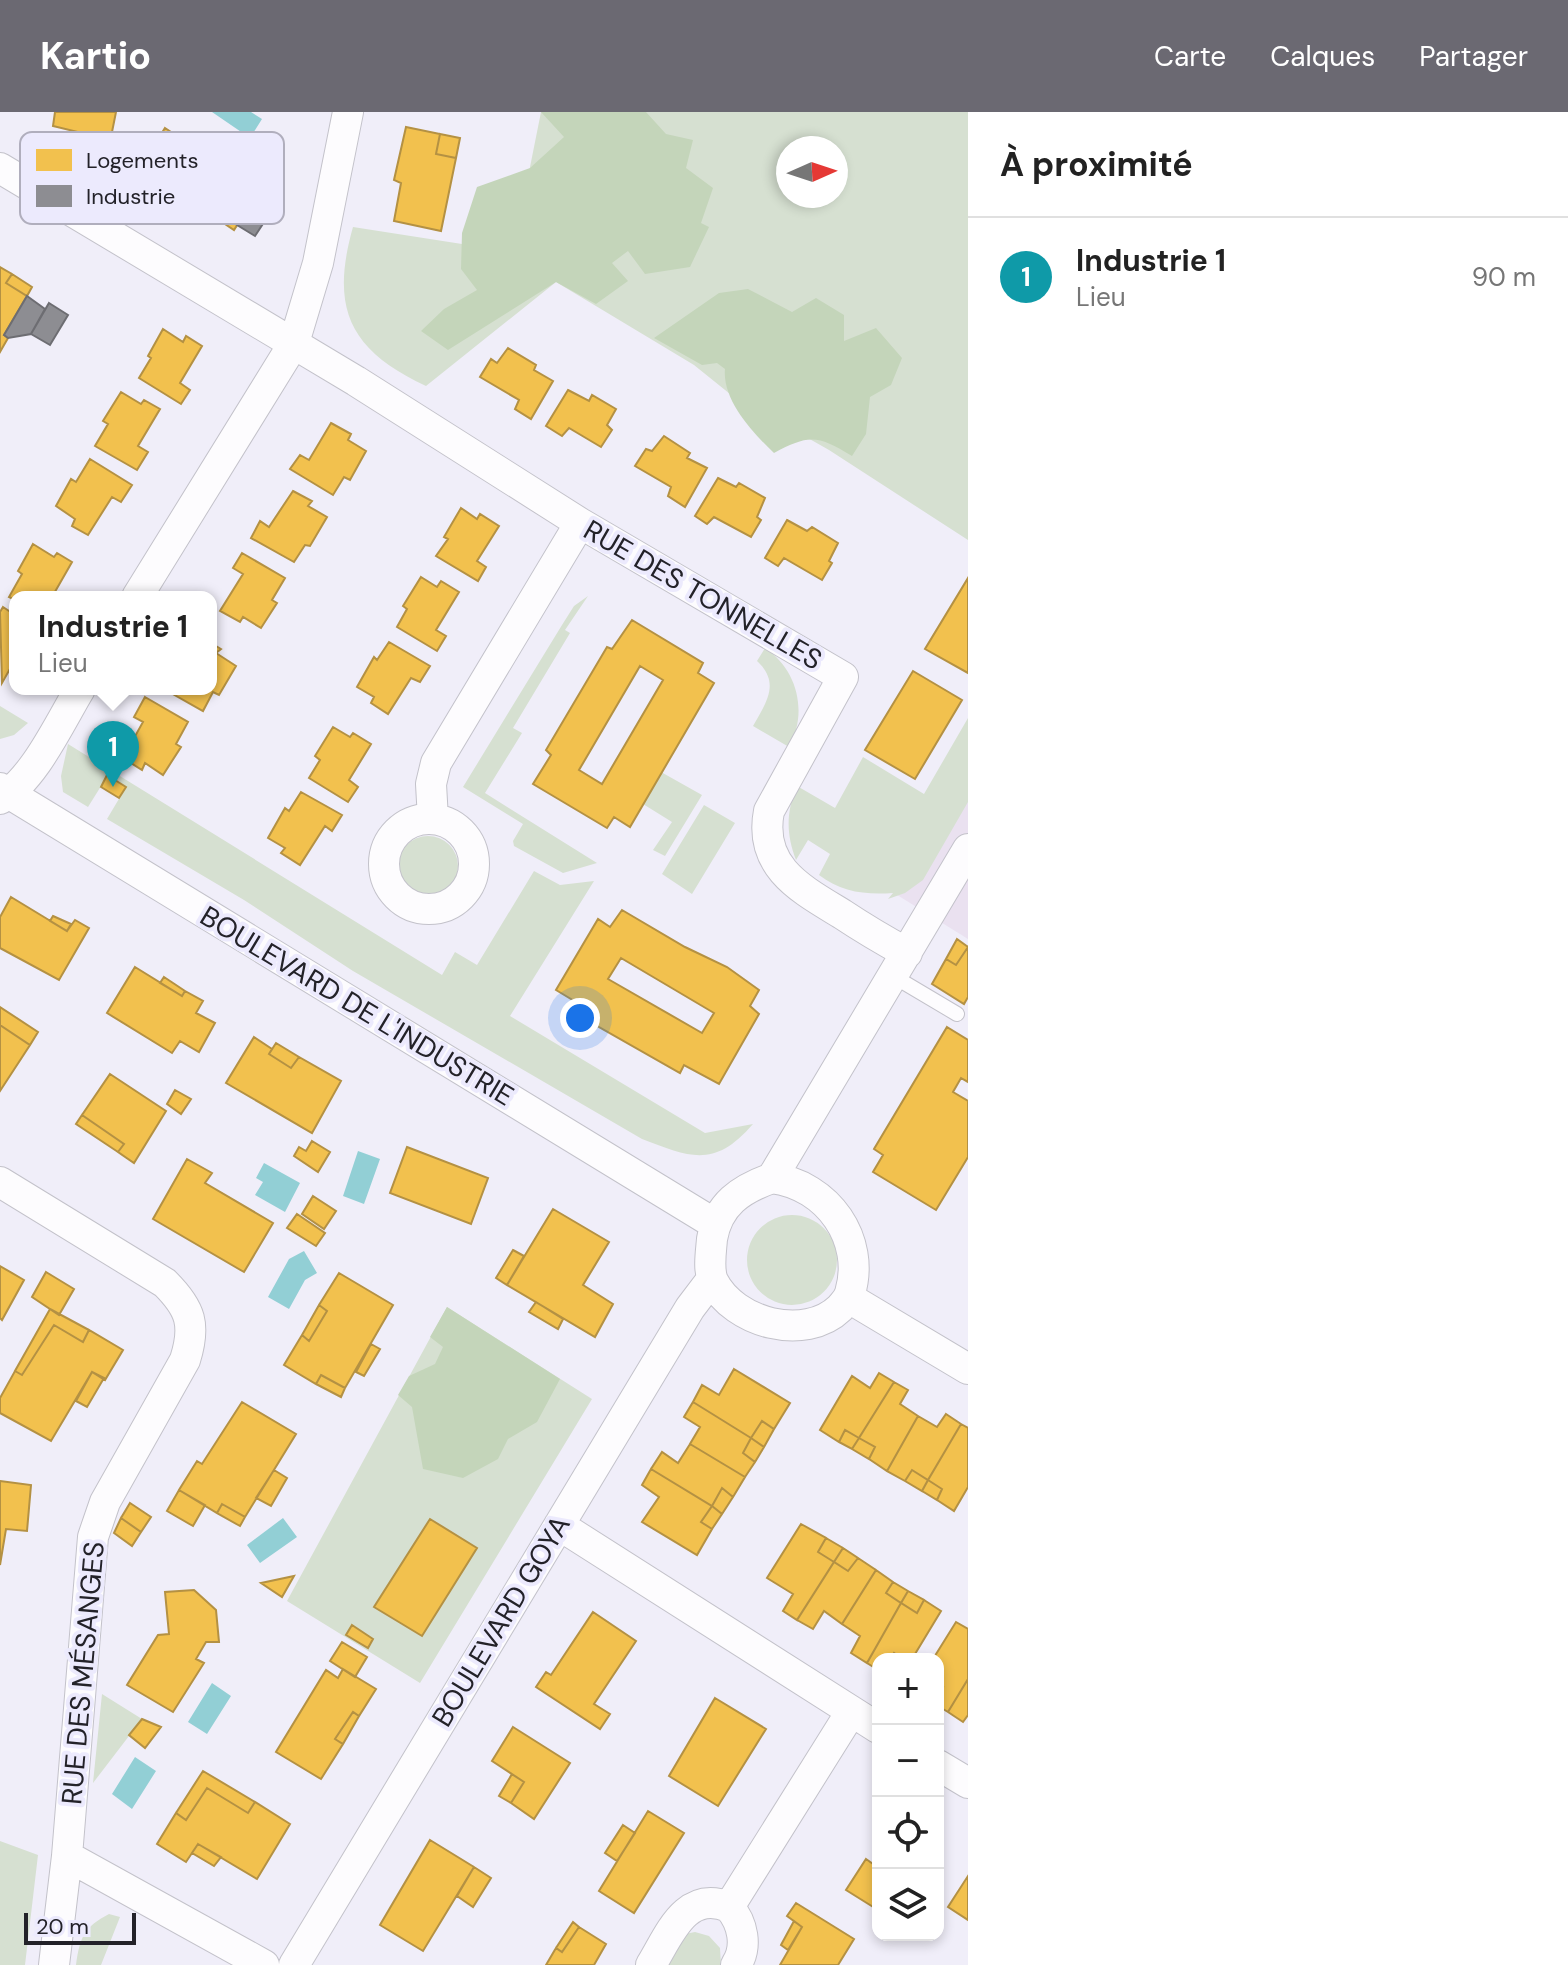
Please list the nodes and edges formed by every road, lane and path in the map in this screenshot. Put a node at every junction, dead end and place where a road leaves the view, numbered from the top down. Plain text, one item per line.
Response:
1 (348, 112) edge
2 (0, 168) edge
3 (20, 180) edge
4 (92, 224) edge
5 (294, 343) junction
6 (580, 523) junction
7 (141, 591) edge
8 (76, 695) edge
9 (3, 794) edge
10 (433, 819) dead end
11 (968, 849) edge
12 (900, 964) junction
13 (957, 1014) dead end
14 (772, 1178) junction
15 (0, 1182) edge
16 (715, 1224) junction
17 (712, 1279) junction
18 (849, 1298) junction
19 (968, 1369) edge
20 (559, 1525) junction
21 (851, 1712) junction
22 (873, 1725) edge
23 (944, 1769) edge
24 (968, 1783) edge
25 (67, 1856) junction
26 (729, 1907) junction
27 (54, 1965) edge
28 (264, 1965) edge
29 (294, 1965) edge
30 (651, 1965) edge
31 (736, 1965) edge

1 - 5 street
2 - 3 street, RUE DES TONNELLES
4 - 5 street, RUE DES TONNELLES
5 - 6 street, RUE DES TONNELLES
5 - 7 street
6 - 10 street
6 - 12 street, RUE DES TONNELLES
8 - 9 street
9 - 16 street, BOULEVARD DE L'INDUSTRIE
11 - 12 street
12 - 13 lane
12 - 14 street
14 - 16 street
14 - 18 street
15 - 25 street, RUE DES MÉSANGES
16 - 17 street
17 - 18 street
17 - 20 street, BOULEVARD GOYA
18 - 19 street
20 - 21 street
20 - 29 street, BOULEVARD GOYA
21 - 22 street
21 - 26 street
23 - 24 street
25 - 27 street, RUE DES MÉSANGES
25 - 28 street
26 - 30 street
26 - 31 street

